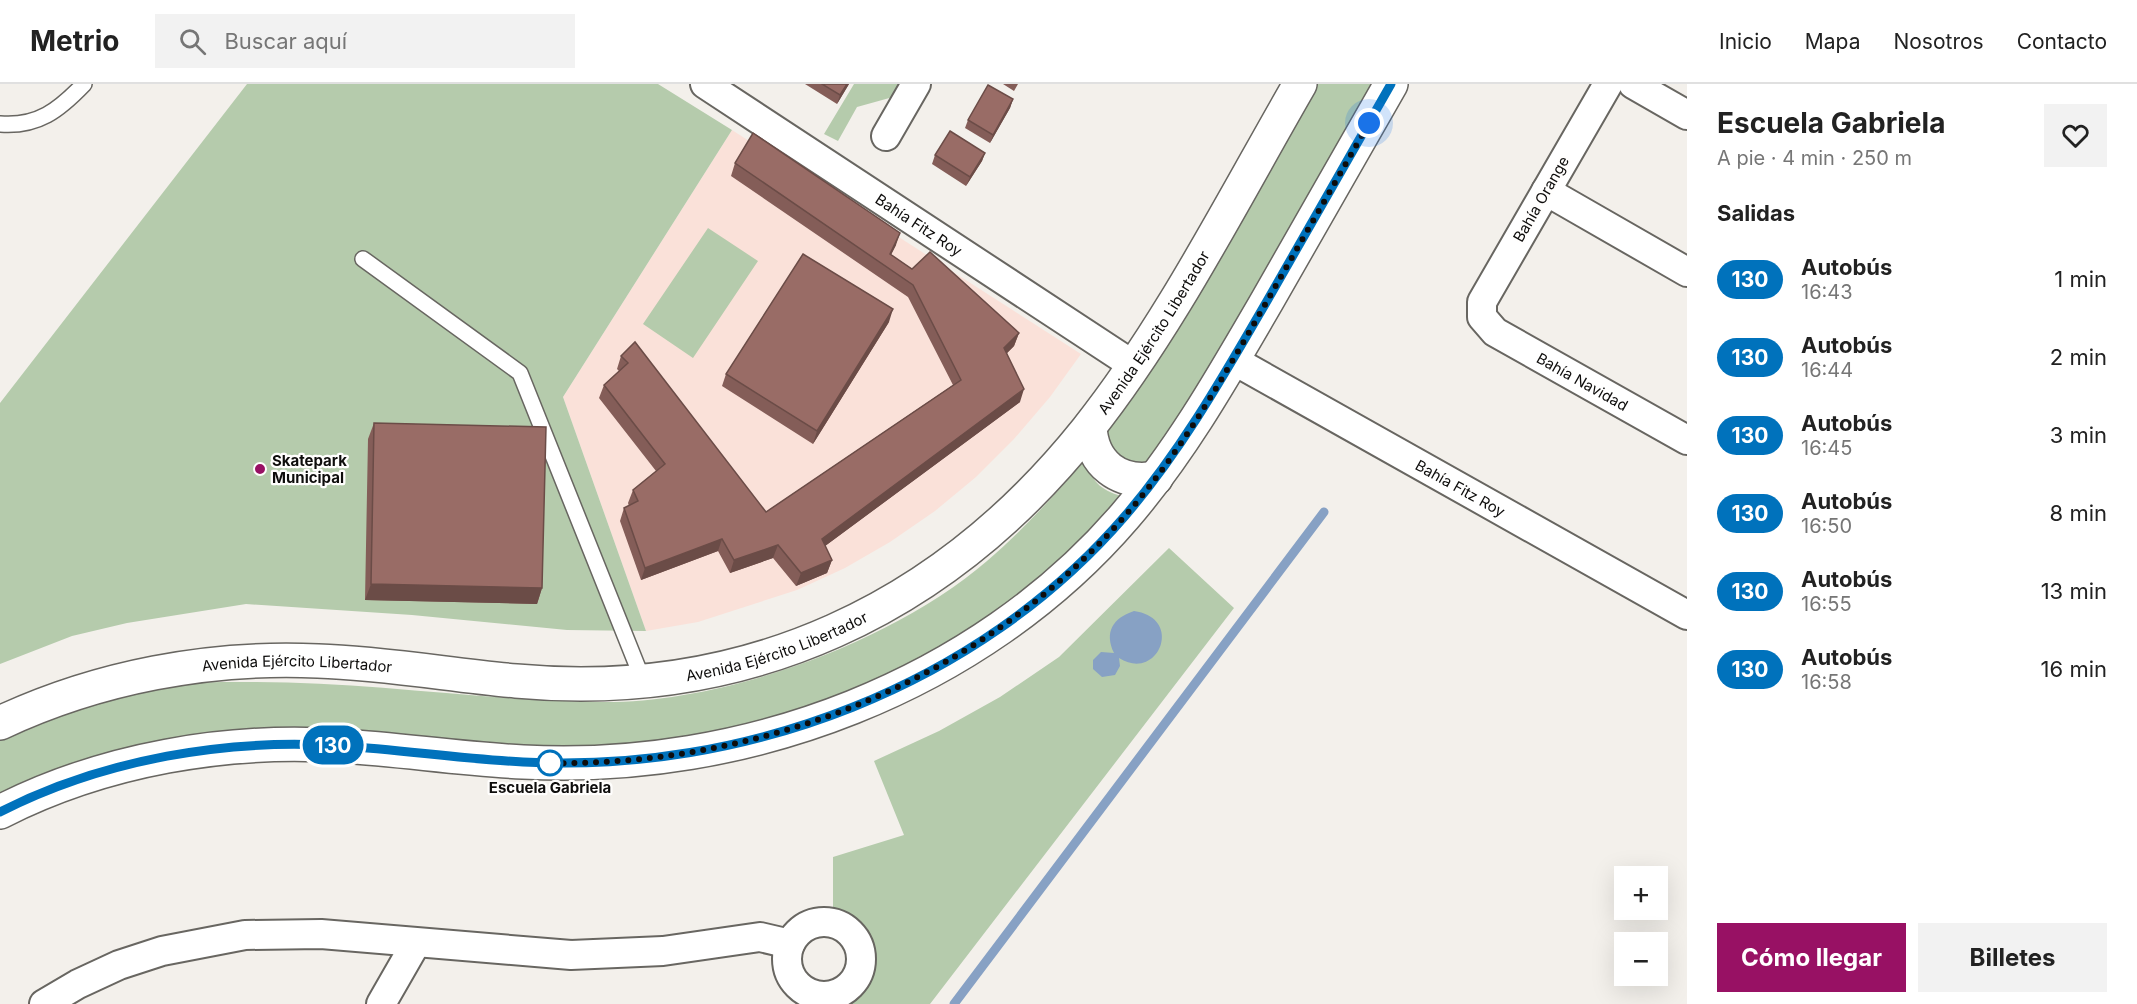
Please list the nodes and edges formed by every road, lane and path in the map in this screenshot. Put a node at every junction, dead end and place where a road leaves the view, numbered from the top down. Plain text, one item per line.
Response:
1 (84, 84) edge
2 (705, 84) edge
3 (916, 84) edge
4 (1300, 84) edge
5 (1391, 84) edge
6 (1608, 84) edge
7 (1633, 84) edge
8 (1687, 115) edge
9 (0, 124) edge
10 (886, 136) dead end
11 (1546, 191) junction
12 (363, 259) dead end
13 (1687, 272) edge
14 (1482, 317) joint
15 (1233, 360) junction
16 (1133, 365) junction
17 (1090, 427) junction
18 (1687, 440) edge
19 (1156, 478) junction
20 (1687, 615) edge
21 (644, 683) junction
22 (0, 723) edge
23 (0, 812) edge
24 (416, 943) junction
25 (790, 944) junction
26 (797, 996) edge
27 (44, 1004) edge
28 (381, 1004) edge

1 - 9 lane
2 - 16 street, Bahía Fitz Roy
3 - 10 street
4 - 16 main road, Avenida Ejército Libertador
5 - 15 main road
6 - 11 street, Bahía Orange
7 - 8 street
11 - 13 street
11 - 14 street, Bahía Orange
12 - 21 lane
14 - 18 street, Bahía Navidad
15 - 19 main road
15 - 20 street, Bahía Fitz Roy
16 - 17 main road, Avenida Ejército Libertador
17 - 19 main road
17 - 21 main road, Avenida Ejército Libertador
19 - 23 main road
21 - 22 main road, Avenida Ejército Libertador
24 - 25 street
24 - 27 street
24 - 28 street
25 - 26 street
25 - 26 street

